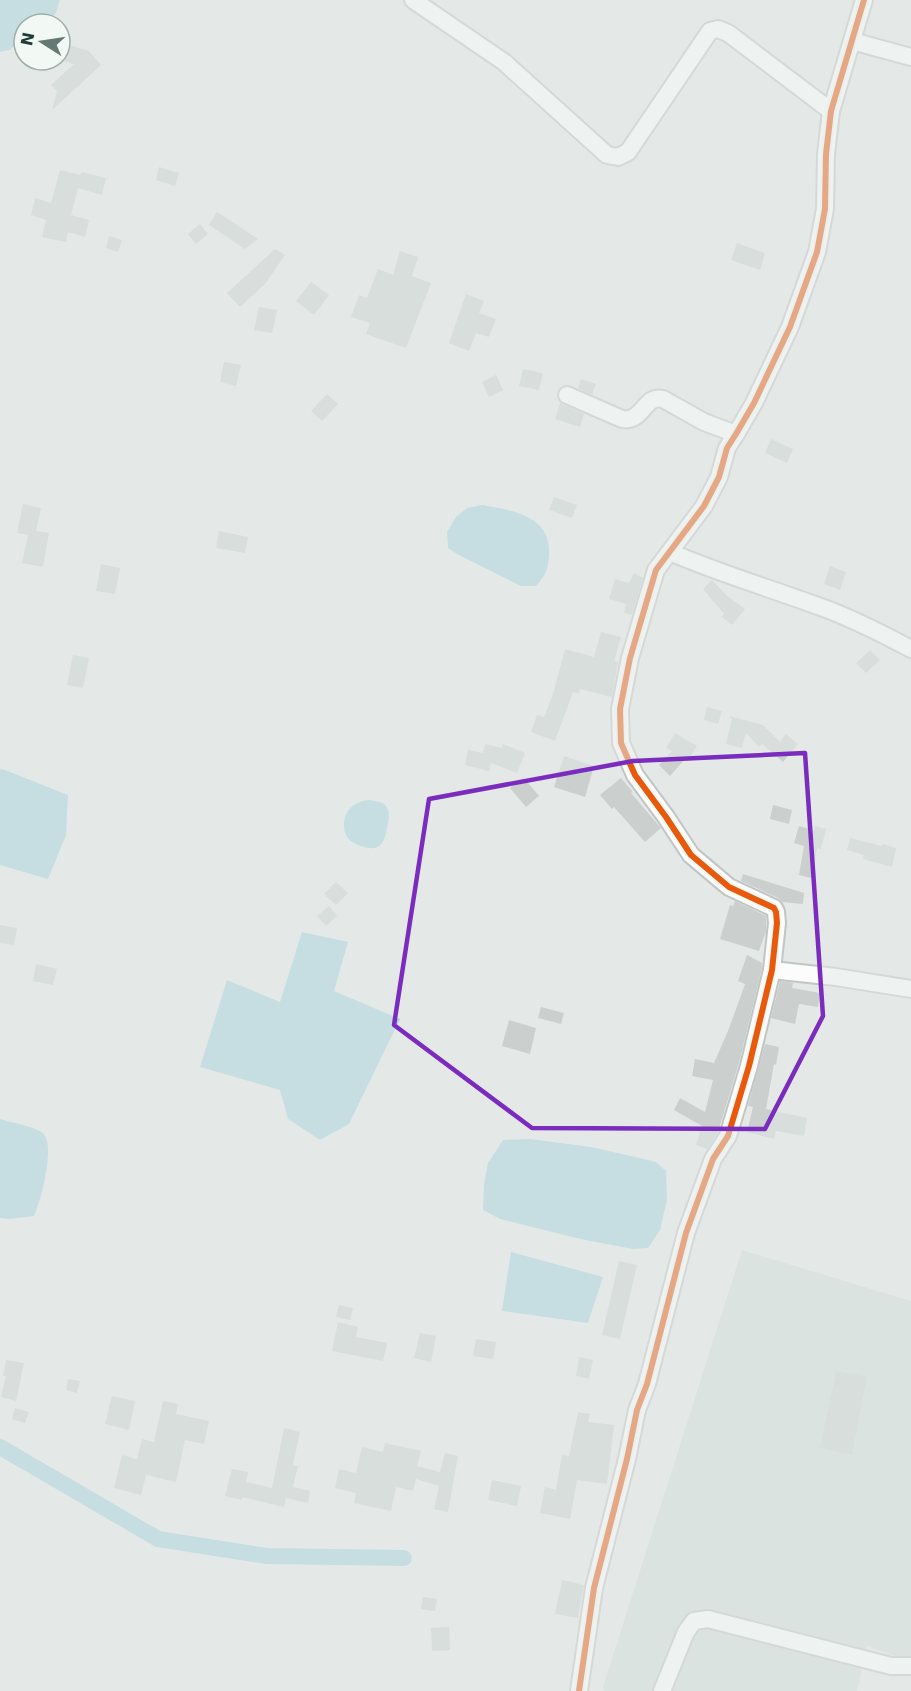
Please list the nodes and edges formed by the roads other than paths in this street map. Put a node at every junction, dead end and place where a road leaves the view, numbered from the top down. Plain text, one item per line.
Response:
1 (412, 0) edge
2 (864, 0) edge
3 (852, 41) junction
4 (911, 57) edge
5 (831, 111) junction
6 (567, 395) dead end
7 (736, 434) junction
8 (670, 552) junction
9 (911, 649) edge
10 (772, 970) junction
11 (911, 989) edge
12 (911, 1665) edge
13 (579, 1691) edge
14 (662, 1691) edge

1 - 5 street
2 - 3 street
3 - 4 street
3 - 5 street
5 - 7 street
6 - 7 street
7 - 8 street
8 - 9 street
8 - 10 street
10 - 11 street
10 - 13 street
12 - 14 street

